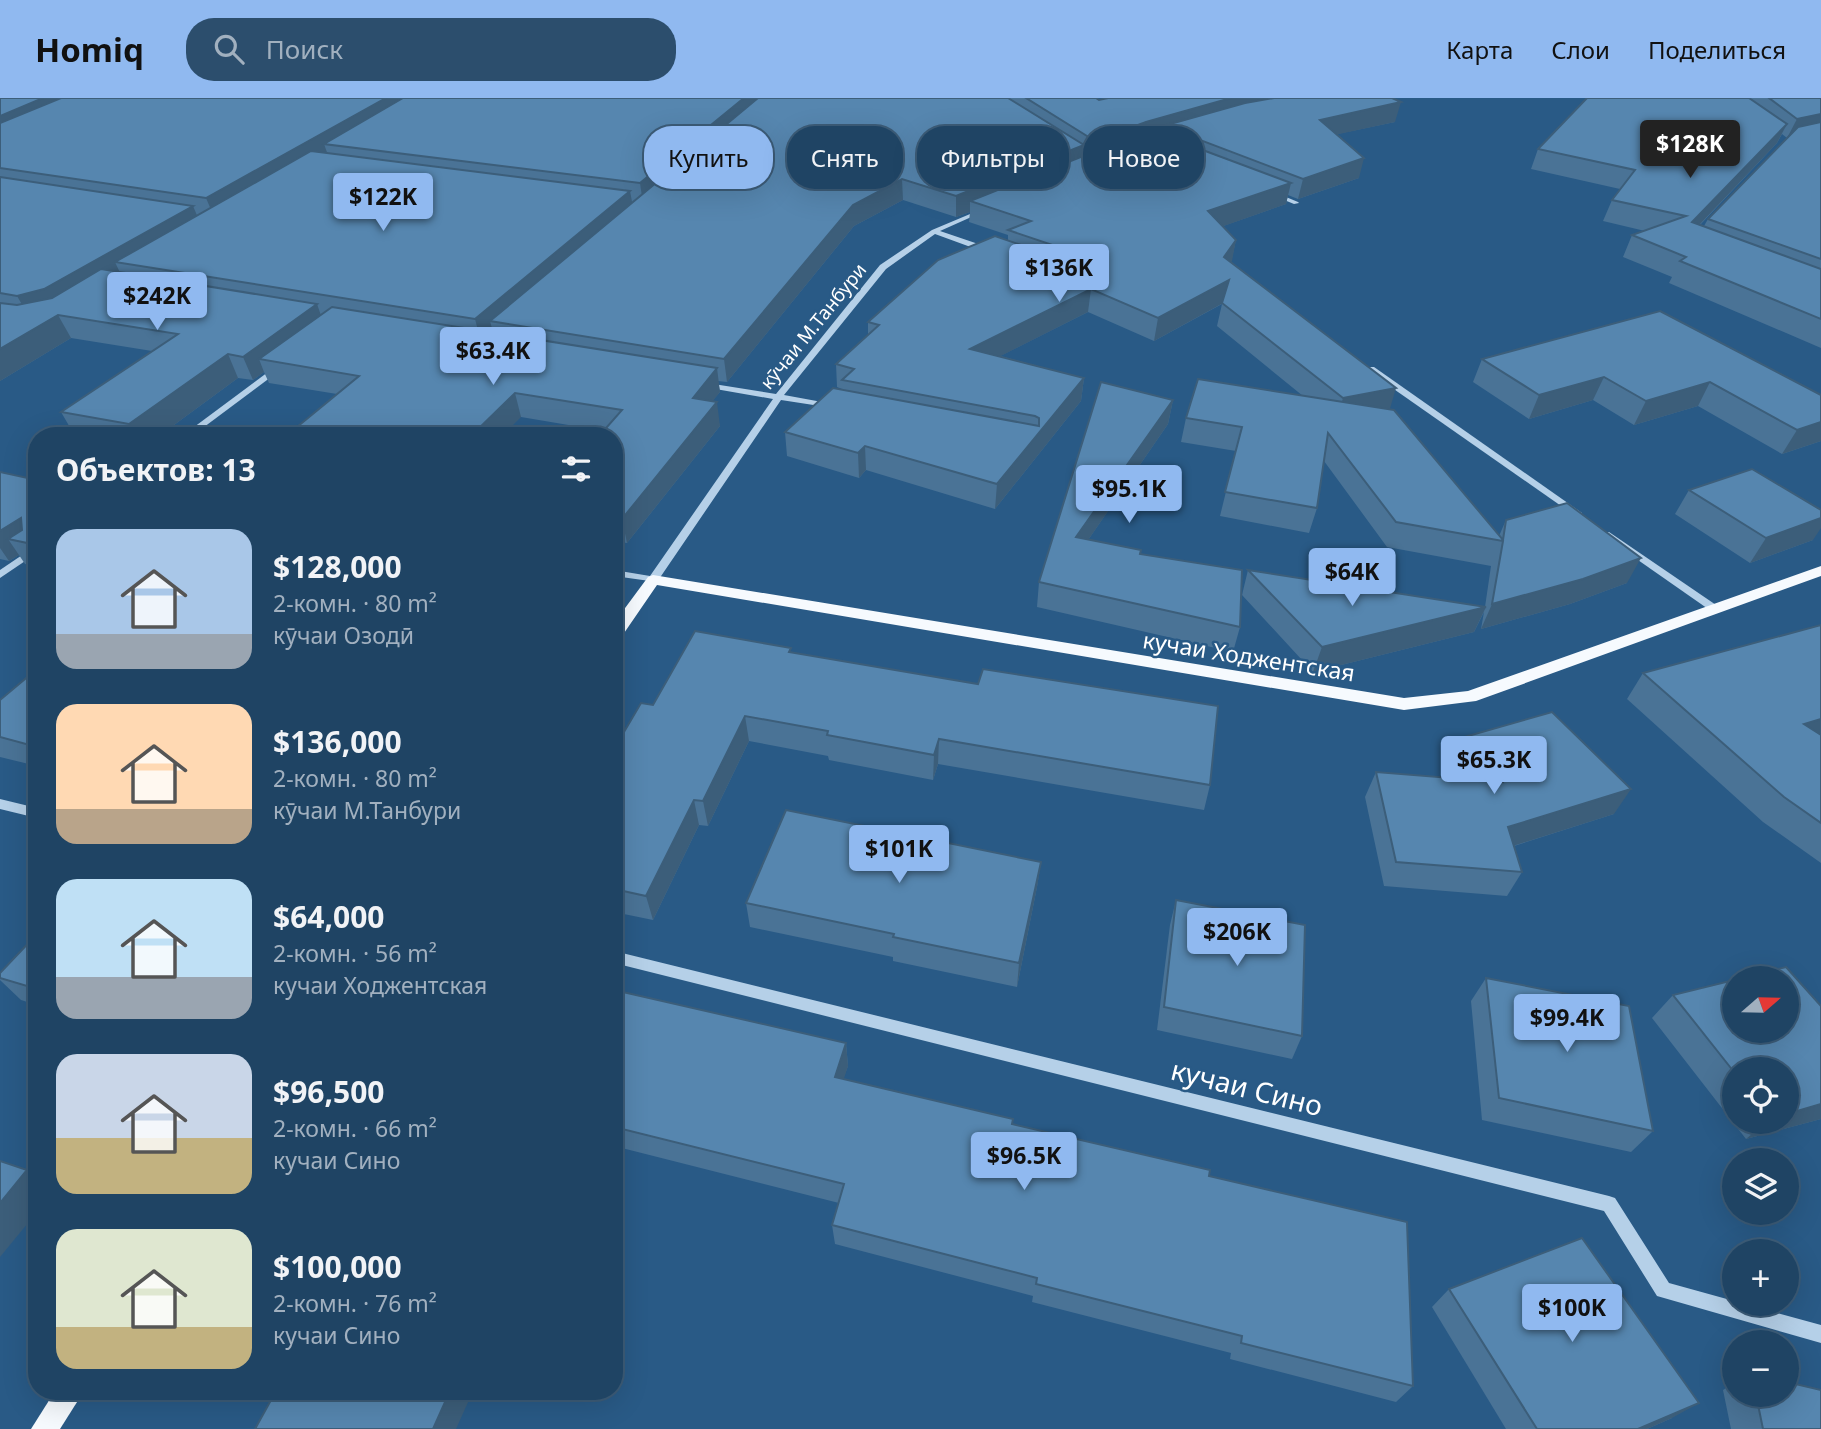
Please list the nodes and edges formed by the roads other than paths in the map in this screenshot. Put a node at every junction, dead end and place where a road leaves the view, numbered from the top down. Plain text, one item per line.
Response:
1 (1271, 193) edge
2 (1296, 203) dead end
3 (989, 208) edge
4 (934, 231) junction
5 (998, 254) edge
6 (285, 363) edge
7 (1365, 365) edge
8 (699, 383) edge
9 (779, 396) junction
10 (846, 409) edge
11 (198, 427) edge
12 (1591, 522) edge
13 (1602, 530) edge
14 (28, 555) edge
15 (1821, 571) edge
16 (0, 575) edge
17 (623, 575) edge
18 (653, 580) junction
19 (1716, 609) junction
20 (623, 622) edge
21 (0, 804) edge
22 (28, 811) edge
23 (623, 959) edge
24 (1608, 1204) joint
25 (1821, 1334) edge
26 (65, 1400) edge
27 (44, 1429) edge

1 - 2 street
3 - 4 street, кӯчаи М.Танбури
4 - 5 street
4 - 9 street, кӯчаи М.Танбури
6 - 11 street
7 - 12 street
8 - 9 street
9 - 10 street
9 - 18 street, кӯчаи М.Танбури
13 - 19 street
14 - 16 street
15 - 19 main road, кучаи Ходжентская
17 - 18 street
18 - 19 main road, кучаи Ходжентская
18 - 20 main road
21 - 22 street
23 - 24 street, кучаи Сино
24 - 25 street, кучаи Сино
26 - 27 main road

